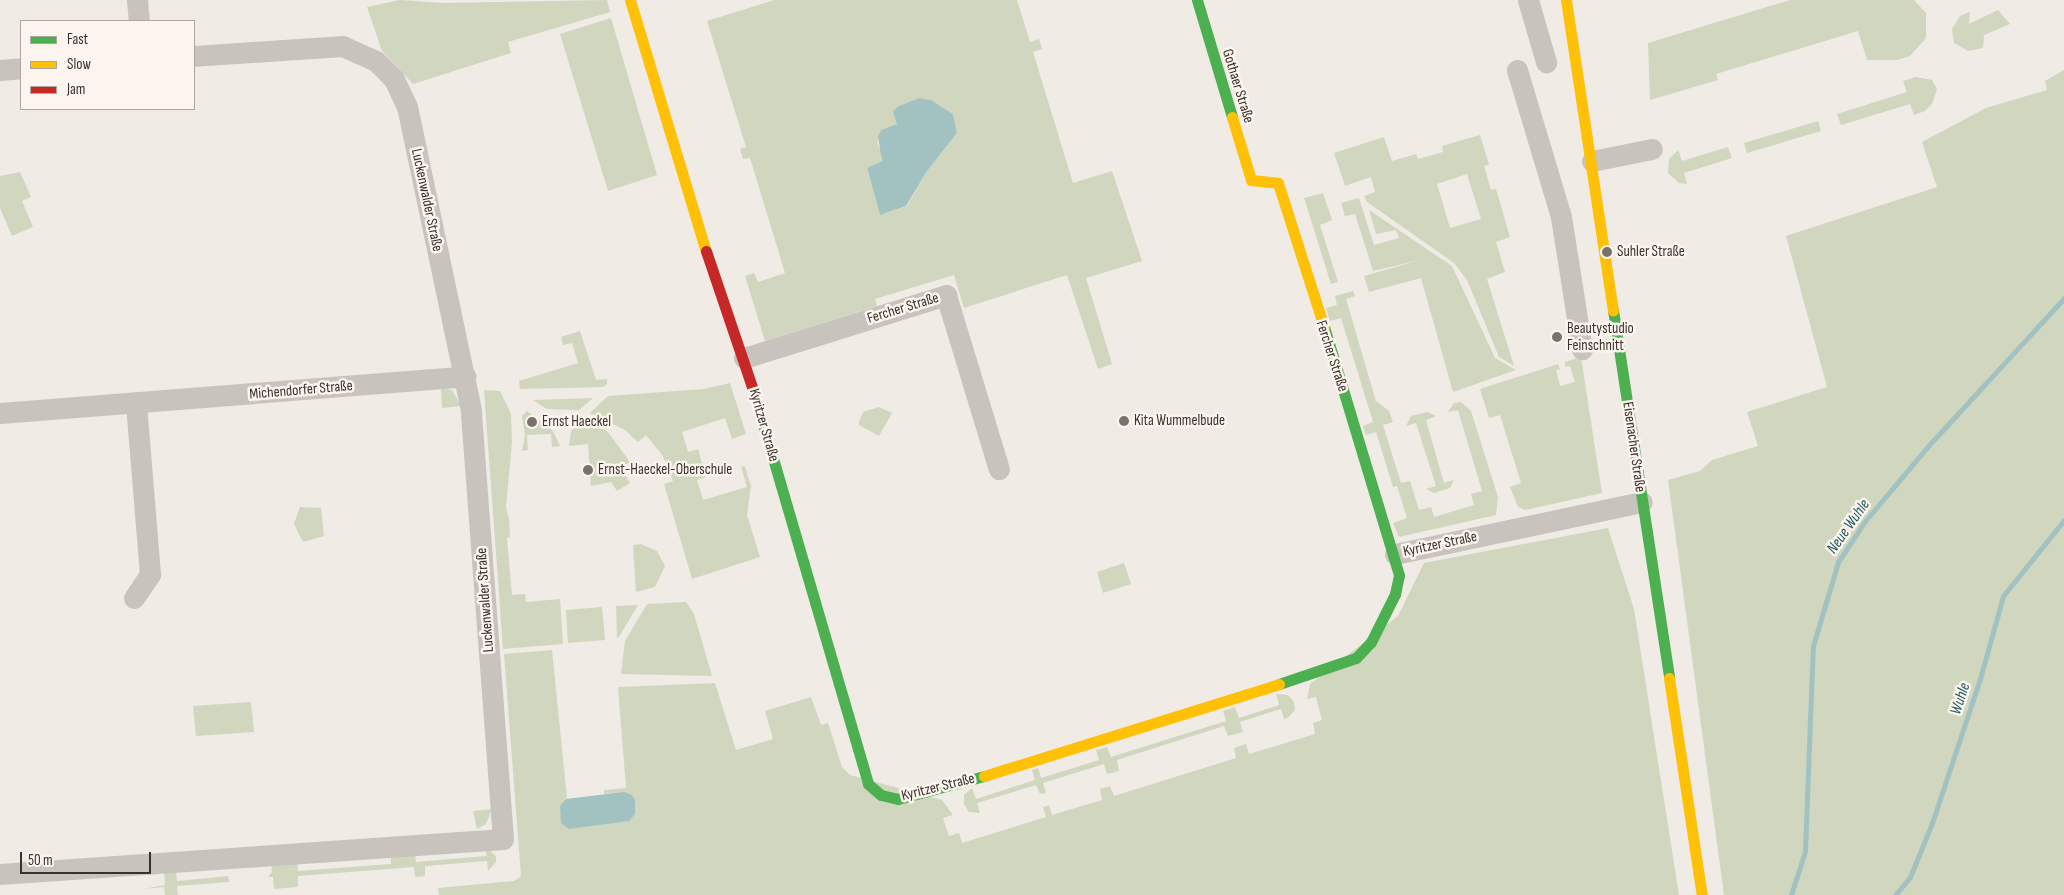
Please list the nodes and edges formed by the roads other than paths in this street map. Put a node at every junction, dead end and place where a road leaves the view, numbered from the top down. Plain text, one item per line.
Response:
1 (137, 0) edge
2 (630, 0) edge
3 (1197, 0) edge
4 (1528, 0) edge
5 (1566, 0) edge
6 (138, 20) edge
7 (195, 56) edge
8 (1546, 62) dead end
9 (20, 68) edge
10 (0, 70) edge
11 (1517, 70) dead end
12 (1652, 149) dead end
13 (1592, 161) junction
14 (1251, 180) joint
15 (1582, 349) dead end
16 (744, 358) junction
17 (466, 376) junction
18 (136, 403) junction
19 (0, 413) edge
20 (999, 469) dead end
21 (1642, 502) junction
22 (1395, 554) junction
23 (134, 598) dead end
24 (0, 874) edge
25 (1702, 895) edge

1 - 6 street
2 - 16 street, Kyritzer Straße
3 - 14 street, Gothaer Straße
4 - 8 street
5 - 13 street, Eisenacher Straße
7 - 17 street, Luckenwalder Straße
9 - 10 street
11 - 15 street
12 - 13 street
13 - 21 street, Eisenacher Straße
14 - 22 street, Fercher Straße
16 - 20 street, Fercher Straße
16 - 22 street, Kyritzer Straße
17 - 18 street, Michendorfer Straße
17 - 24 street, Luckenwalder Straße
18 - 19 street, Michendorfer Straße
18 - 23 street
21 - 22 street, Kyritzer Straße
21 - 25 street, Eisenacher Straße

